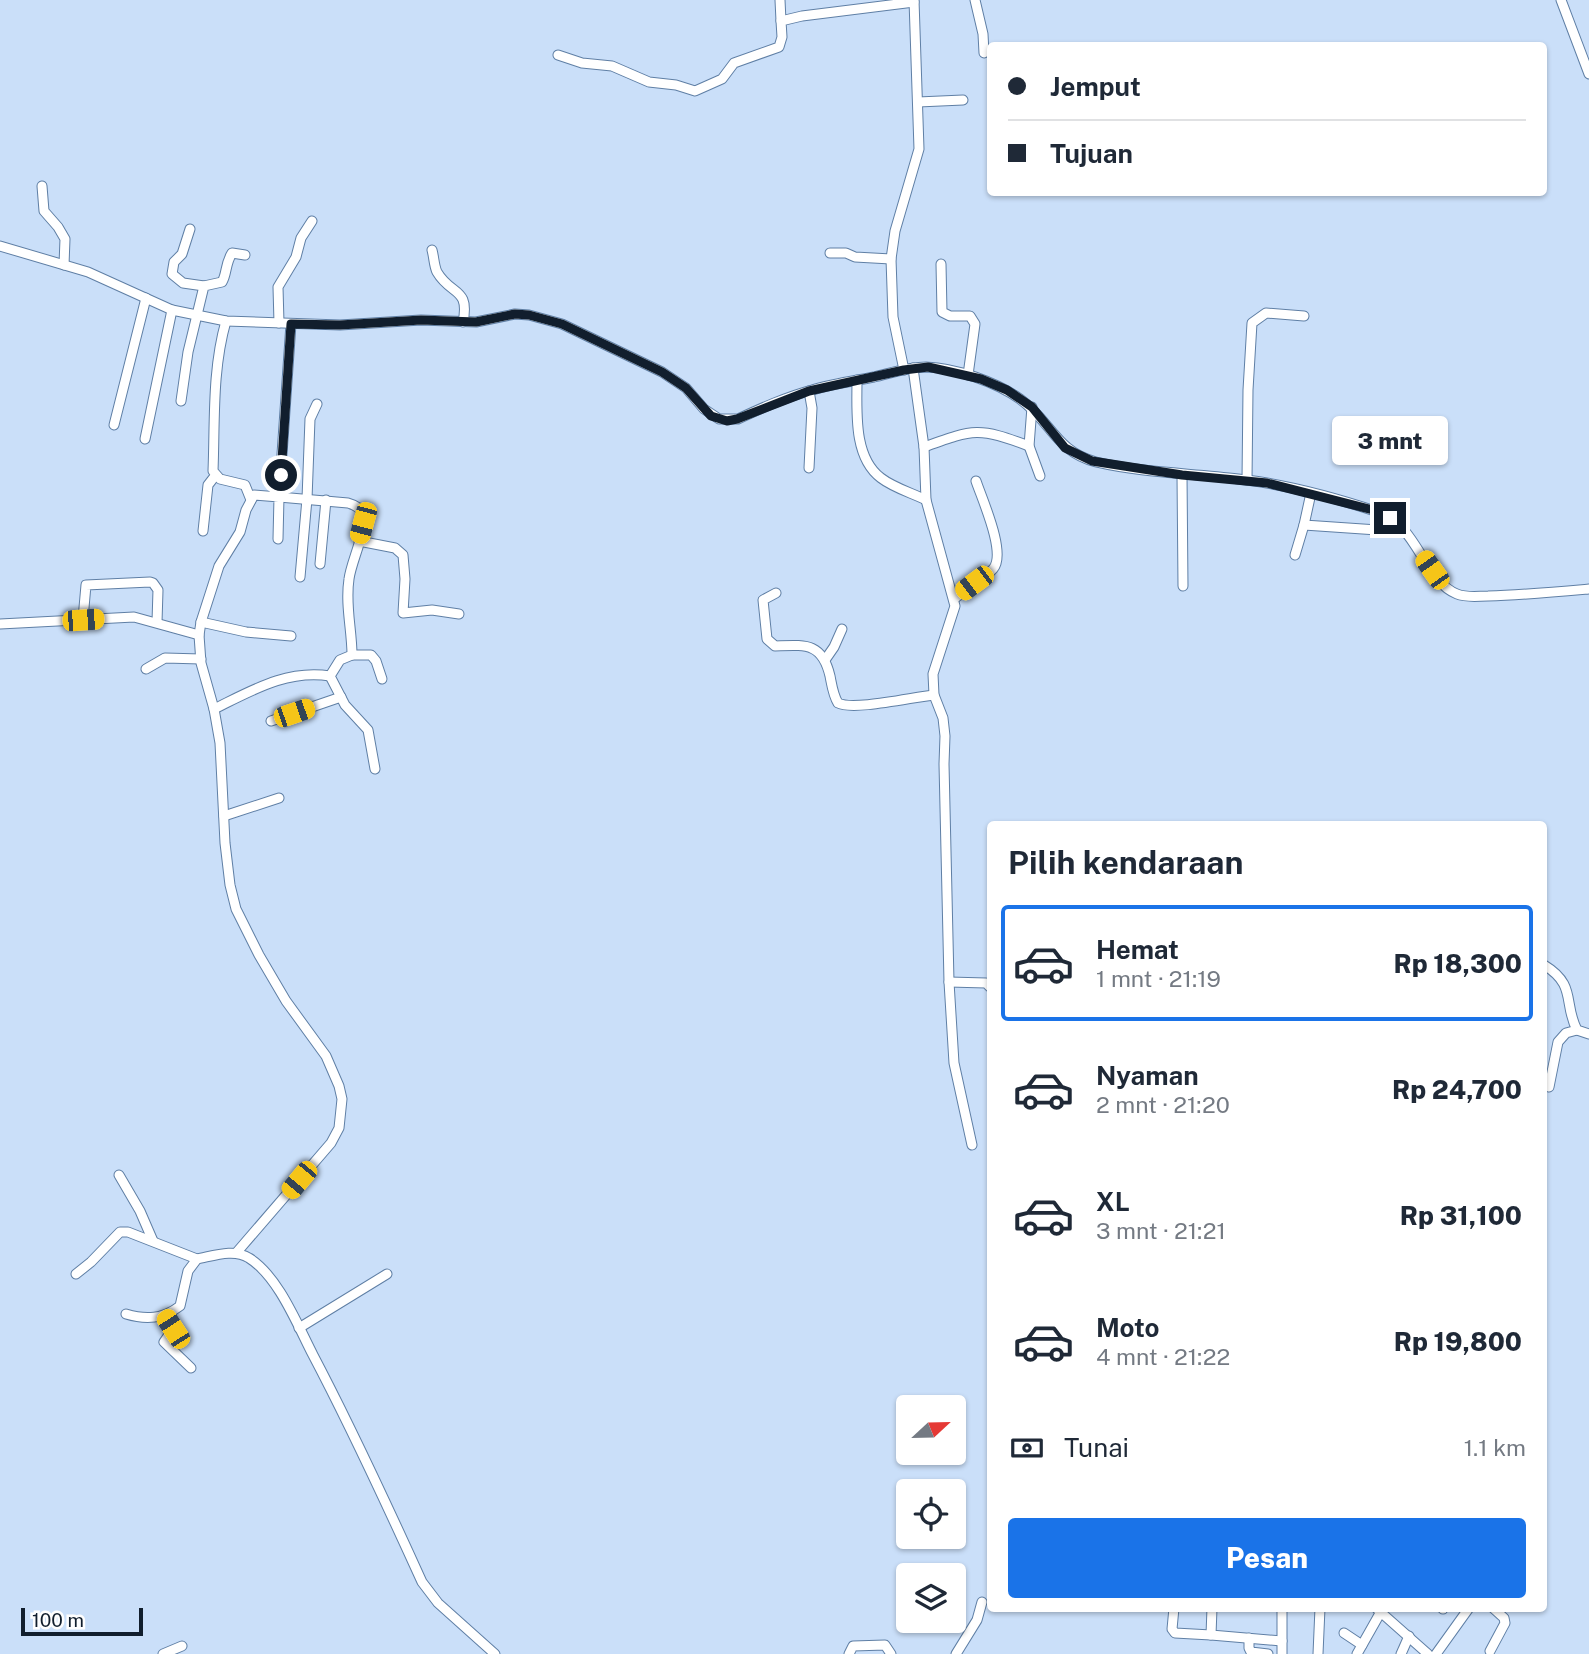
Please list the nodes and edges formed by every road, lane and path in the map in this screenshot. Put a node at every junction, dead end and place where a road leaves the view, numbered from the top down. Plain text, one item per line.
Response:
1 (780, 0) edge
2 (975, 0) edge
3 (1562, 0) edge
4 (914, 1) edge
5 (781, 21) junction
6 (984, 53) dead end
7 (558, 55) dead end
8 (1589, 74) edge
9 (963, 100) dead end
10 (918, 102) junction
11 (42, 186) dead end
12 (312, 221) dead end
13 (190, 229) dead end
14 (0, 246) edge
15 (432, 250) dead end
16 (830, 253) dead end
17 (246, 255) dead end
18 (891, 259) junction
19 (940, 264) dead end
20 (64, 265) junction
21 (204, 286) junction
22 (146, 299) junction
23 (172, 310) junction
24 (199, 316) junction
25 (1304, 316) dead end
26 (226, 321) junction
27 (463, 321) junction
28 (279, 323) junction
29 (291, 324) junction
30 (908, 369) junction
31 (968, 375) junction
32 (857, 380) junction
33 (809, 391) junction
34 (181, 401) dead end
35 (317, 404) dead end
36 (1032, 407) junction
37 (114, 425) dead end
38 (145, 439) dead end
39 (1029, 446) junction
40 (924, 447) junction
41 (809, 468) dead end
42 (1182, 475) junction
43 (215, 476) junction
44 (1040, 476) dead end
45 (1247, 480) junction
46 (975, 481) dead end
47 (1311, 493) junction
48 (279, 497) junction
49 (307, 499) junction
50 (251, 500) junction
51 (326, 500) junction
52 (926, 500) junction
53 (1304, 525) junction
54 (1400, 526) junction
55 (203, 531) dead end
56 (278, 539) dead end
57 (359, 541) junction
58 (1295, 555) dead end
59 (320, 564) dead end
60 (300, 577) dead end
61 (1183, 586) dead end
62 (1589, 589) edge
63 (776, 593) dead end
64 (954, 599) junction
65 (459, 614) dead end
66 (83, 620) junction
67 (157, 622) junction
68 (201, 622) junction
69 (0, 625) edge
70 (842, 629) dead end
71 (199, 635) junction
72 (291, 636) dead end
73 (352, 655) junction
74 (201, 659) junction
75 (825, 660) junction
76 (146, 669) dead end
77 (330, 676) junction
78 (382, 679) dead end
79 (934, 695) junction
80 (341, 697) junction
81 (214, 709) junction
82 (271, 721) dead end
83 (375, 769) dead end
84 (279, 798) dead end
85 (224, 816) junction
86 (1547, 968) edge
87 (949, 982) junction
88 (987, 984) edge
89 (1577, 1030) junction
90 (1589, 1034) edge
91 (1549, 1087) dead end
92 (972, 1145) dead end
93 (119, 1175) dead end
94 (153, 1241) junction
95 (237, 1252) junction
96 (197, 1259) junction
97 (76, 1273) dead end
98 (387, 1274) dead end
99 (125, 1314) dead end
100 (165, 1316) junction
101 (299, 1328) junction
102 (191, 1368) dead end
103 (982, 1602) dead end
104 (1174, 1612) edge
105 (1212, 1612) edge
106 (1282, 1612) edge
107 (1320, 1612) edge
108 (1378, 1612) edge
109 (1383, 1612) edge
110 (1466, 1612) edge
111 (1497, 1612) edge
112 (1344, 1633) dead end
113 (1211, 1635) junction
114 (1409, 1636) junction
115 (1249, 1637) junction
116 (1282, 1640) junction
117 (1362, 1645) junction
118 (182, 1646) dead end
119 (1490, 1651) dead end
120 (163, 1654) edge
121 (495, 1654) edge
122 (849, 1654) edge
123 (891, 1654) edge
124 (956, 1654) edge
125 (1268, 1654) edge
126 (1282, 1654) edge
127 (1318, 1654) edge
128 (1357, 1654) edge
129 (1401, 1654) edge
130 (1428, 1654) edge
131 (1436, 1654) edge

1 - 5 street
2 - 6 street
3 - 8 street
4 - 5 street
4 - 10 street
5 - 7 street
9 - 10 street
10 - 18 street
11 - 20 street
12 - 28 street
13 - 21 street
14 - 20 street
15 - 27 street
16 - 18 street
17 - 21 street
18 - 30 street
19 - 31 street
20 - 22 street
21 - 24 street
22 - 23 street
22 - 37 street
23 - 24 street
23 - 38 street
24 - 26 street
24 - 34 street
25 - 45 street
26 - 28 street
26 - 43 street
27 - 29 street
27 - 33 street
28 - 29 street
29 - 48 street
30 - 31 street
30 - 32 street
30 - 40 street
31 - 36 street
32 - 33 street
32 - 52 street
33 - 41 street
35 - 49 street
36 - 39 street
36 - 42 street
39 - 40 street
39 - 44 street
40 - 52 street
42 - 45 street
42 - 61 street
43 - 50 street
43 - 55 street
45 - 47 street
46 - 64 street
47 - 53 street
47 - 54 street
48 - 49 street
48 - 50 street
48 - 56 street
49 - 51 street
49 - 60 street
50 - 68 street
51 - 57 street
51 - 59 street
52 - 64 street
53 - 54 street
53 - 58 street
54 - 62 street
57 - 65 street
57 - 73 street
63 - 75 street
64 - 79 street
66 - 67 street
66 - 67 street
66 - 69 street
67 - 71 street
68 - 71 street
68 - 72 street
70 - 75 street
71 - 74 street
73 - 77 street
73 - 78 street
74 - 76 street
74 - 81 street
75 - 79 street
77 - 80 street
77 - 81 street
79 - 87 street
80 - 82 street
80 - 83 street
81 - 85 street
84 - 85 street
85 - 95 street
86 - 89 street
87 - 88 street
87 - 92 street
89 - 90 street
89 - 91 street
93 - 94 street
94 - 96 street
94 - 97 street
95 - 96 street
95 - 101 street
96 - 100 street
98 - 101 street
99 - 100 street
100 - 102 street
101 - 121 street
103 - 124 street
104 - 113 street
105 - 113 street
106 - 116 street
107 - 127 street
108 - 117 street
109 - 114 street
110 - 131 street
111 - 119 street
112 - 117 street
113 - 115 street
114 - 129 street
114 - 130 street
115 - 116 street
115 - 125 street
116 - 126 street
117 - 128 street
118 - 120 street
122 - 123 street

